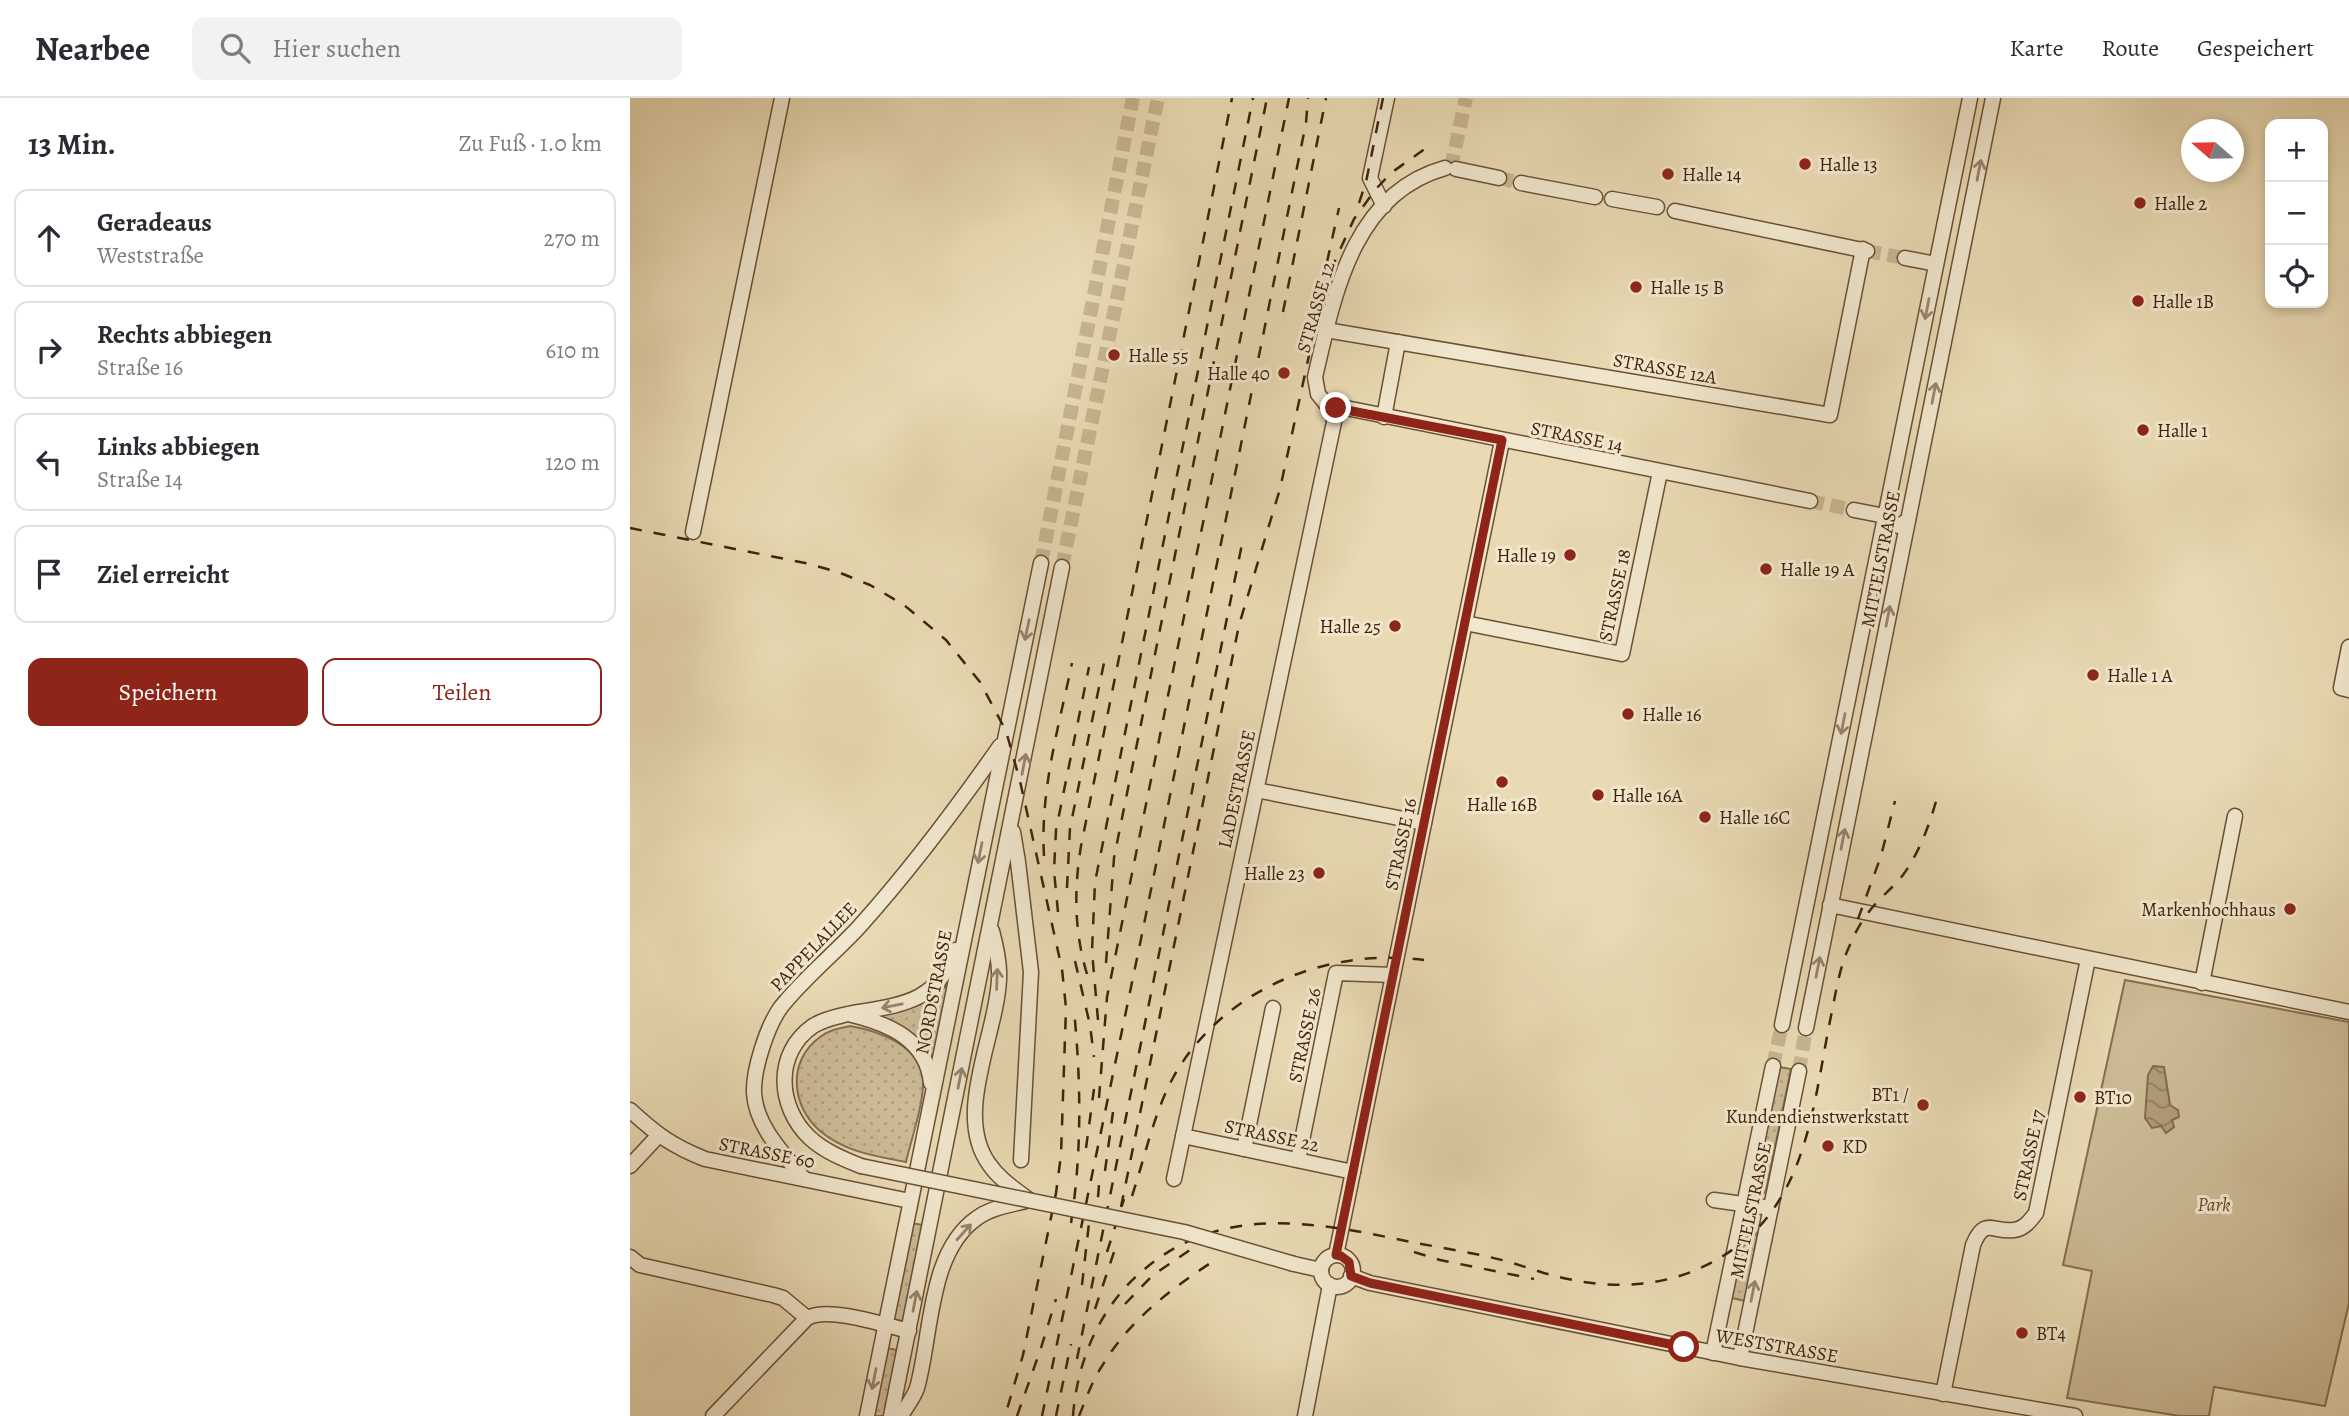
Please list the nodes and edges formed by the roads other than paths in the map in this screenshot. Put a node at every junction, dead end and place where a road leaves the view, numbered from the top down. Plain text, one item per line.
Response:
1 (782, 98) edge
2 (1387, 98) edge
3 (1970, 98) edge
4 (1993, 98) edge
5 (1499, 178) tunnel mouth
6 (1521, 183) tunnel mouth
7 (1595, 197) dead end
8 (1612, 200) dead end
9 (1384, 206) junction
10 (1657, 207) dead end
11 (1675, 211) dead end
12 (1905, 258) tunnel mouth
13 (1936, 264) junction
14 (1959, 269) junction
15 (1326, 330) junction
16 (1398, 342) junction
17 (1336, 408) junction
18 (1384, 417) junction
19 (1502, 440) junction
20 (1660, 472) junction
21 (1810, 501) tunnel mouth
22 (1854, 510) tunnel mouth
23 (1886, 510) junction
24 (1909, 514) junction
25 (693, 532) dead end
26 (1465, 623) junction
27 (2349, 647) edge
28 (1852, 682) junction
29 (1874, 686) junction
30 (2345, 689) edge
31 (1003, 741) junction
32 (1256, 790) junction
33 (966, 794) junction
34 (1828, 799) junction
35 (1850, 804) junction
36 (990, 807) junction
37 (2235, 816) dead end
38 (1424, 823) junction
39 (1011, 824) junction
40 (971, 900) junction
41 (1807, 903) junction
42 (1830, 905) junction
43 (990, 926) junction
44 (2088, 959) junction
45 (1393, 975) junction
46 (2202, 983) junction
47 (1273, 1008) dead end
48 (2349, 1012) edge
49 (847, 1014) junction
50 (1782, 1025) tunnel mouth
51 (1807, 1028) tunnel mouth
52 (1773, 1066) tunnel mouth
53 (1799, 1070) tunnel mouth
54 (932, 1096) junction
55 (630, 1110) edge
56 (658, 1136) junction
57 (1183, 1136) junction
58 (1244, 1149) junction
59 (1021, 1160) dead end
60 (1298, 1160) junction
61 (630, 1166) edge
62 (1353, 1172) junction
63 (804, 1179) junction
64 (1174, 1179) dead end
65 (936, 1196) junction
66 (1029, 1200) junction
67 (1714, 1200) dead end
68 (910, 1202) junction
69 (1746, 1203) junction
70 (1771, 1208) junction
71 (931, 1217) junction
72 (1336, 1255) junction
73 (630, 1257) edge
74 (1321, 1270) junction
75 (1351, 1276) junction
76 (1330, 1285) junction
77 (807, 1318) junction
78 (886, 1326) junction
79 (909, 1331) junction
80 (1713, 1353) junction
81 (1740, 1358) junction
82 (1943, 1394) junction
83 (713, 1416) edge
84 (867, 1416) edge
85 (891, 1416) edge
86 (901, 1416) edge
87 (1305, 1416) edge
88 (2075, 1416) edge

1 - 25 street
2 - 9 street
3 - 13 street, MITTELSTRASSE
14 -> 4 street, MITTELSTRASSE
5 - 9 street, STRASSE 12
6 - 7 street
8 - 10 street
9 - 15 street, STRASSE 12
11 - 16 street, STRASSE 12A
12 - 13 street
13 - 14 street
13 -> 23 street, MITTELSTRASSE
24 -> 14 street, MITTELSTRASSE
15 - 16 street, STRASSE 12A
15 - 17 street, STRASSE 12
16 - 18 street
17 - 18 street, STRASSE 14
17 - 32 street, LADESTRASSE
18 - 19 street, STRASSE 14
19 - 20 street, STRASSE 14
19 - 26 street, STRASSE 16
20 - 21 street, STRASSE 14
20 - 26 street, STRASSE 18
22 - 23 street
23 - 24 street
23 - 24 street
23 - 28 street, MITTELSTRASSE
29 -> 24 street, MITTELSTRASSE
26 - 38 street, STRASSE 16
27 - 30 street
28 - 29 street
28 -> 34 street, MITTELSTRASSE
29 - 35 street, MITTELSTRASSE
31 - 33 street, PAPPELALLEE
31 - 36 street, NORDSTRASSE
39 -> 31 street, NORDSTRASSE
32 - 38 street
32 - 57 street, LADESTRASSE
33 - 36 street
33 - 63 street, PAPPELALLEE
34 - 35 street
34 - 41 street, MITTELSTRASSE
42 -> 35 street, MITTELSTRASSE
36 -> 40 street, NORDSTRASSE
37 - 46 street
38 - 45 street, STRASSE 16
39 - 43 street, NORDSTRASSE
39 - 59 street
40 -> 49 street
40 - 54 street, NORDSTRASSE
41 - 42 street
41 - 50 street, MITTELSTRASSE
42 - 44 street
51 -> 42 street, MITTELSTRASSE
65 -> 43 street, NORDSTRASSE
66 -> 43 street
44 - 46 street
44 - 82 street, STRASSE 17
45 - 60 street, STRASSE 26
45 - 62 street, STRASSE 16
46 - 48 street
47 - 58 street
49 - 54 street
49 - 66 street, bridge
52 - 69 street, MITTELSTRASSE
53 - 70 street, MITTELSTRASSE
54 - 68 street, NORDSTRASSE
55 - 56 street, STRASSE 60
56 - 61 street
56 - 63 street, STRASSE 60
57 - 58 street, STRASSE 22
57 - 64 street, LADESTRASSE
58 - 60 street, STRASSE 22
60 - 62 street, STRASSE 22
62 - 72 street, STRASSE 16
63 - 68 street, STRASSE 60
65 - 68 street
65 - 71 street, NORDSTRASSE
66 - 74 street, bridge
86 -> 66 street
67 - 69 street
68 - 71 street
68 - 78 street, NORDSTRASSE
69 - 70 street
69 - 80 street, MITTELSTRASSE
81 -> 70 street, MITTELSTRASSE
79 -> 71 street, NORDSTRASSE
72 - 74 street
72 - 75 street
73 - 77 street
74 - 76 street
75 - 76 street
75 - 80 street, WESTSTRASSE
76 - 87 street
77 - 78 street
77 - 83 street
78 - 79 street
78 -> 84 street, NORDSTRASSE
79 - 85 street, NORDSTRASSE
80 - 81 street, WESTSTRASSE
81 - 82 street, WESTSTRASSE
82 - 88 street, WESTSTRASSE

